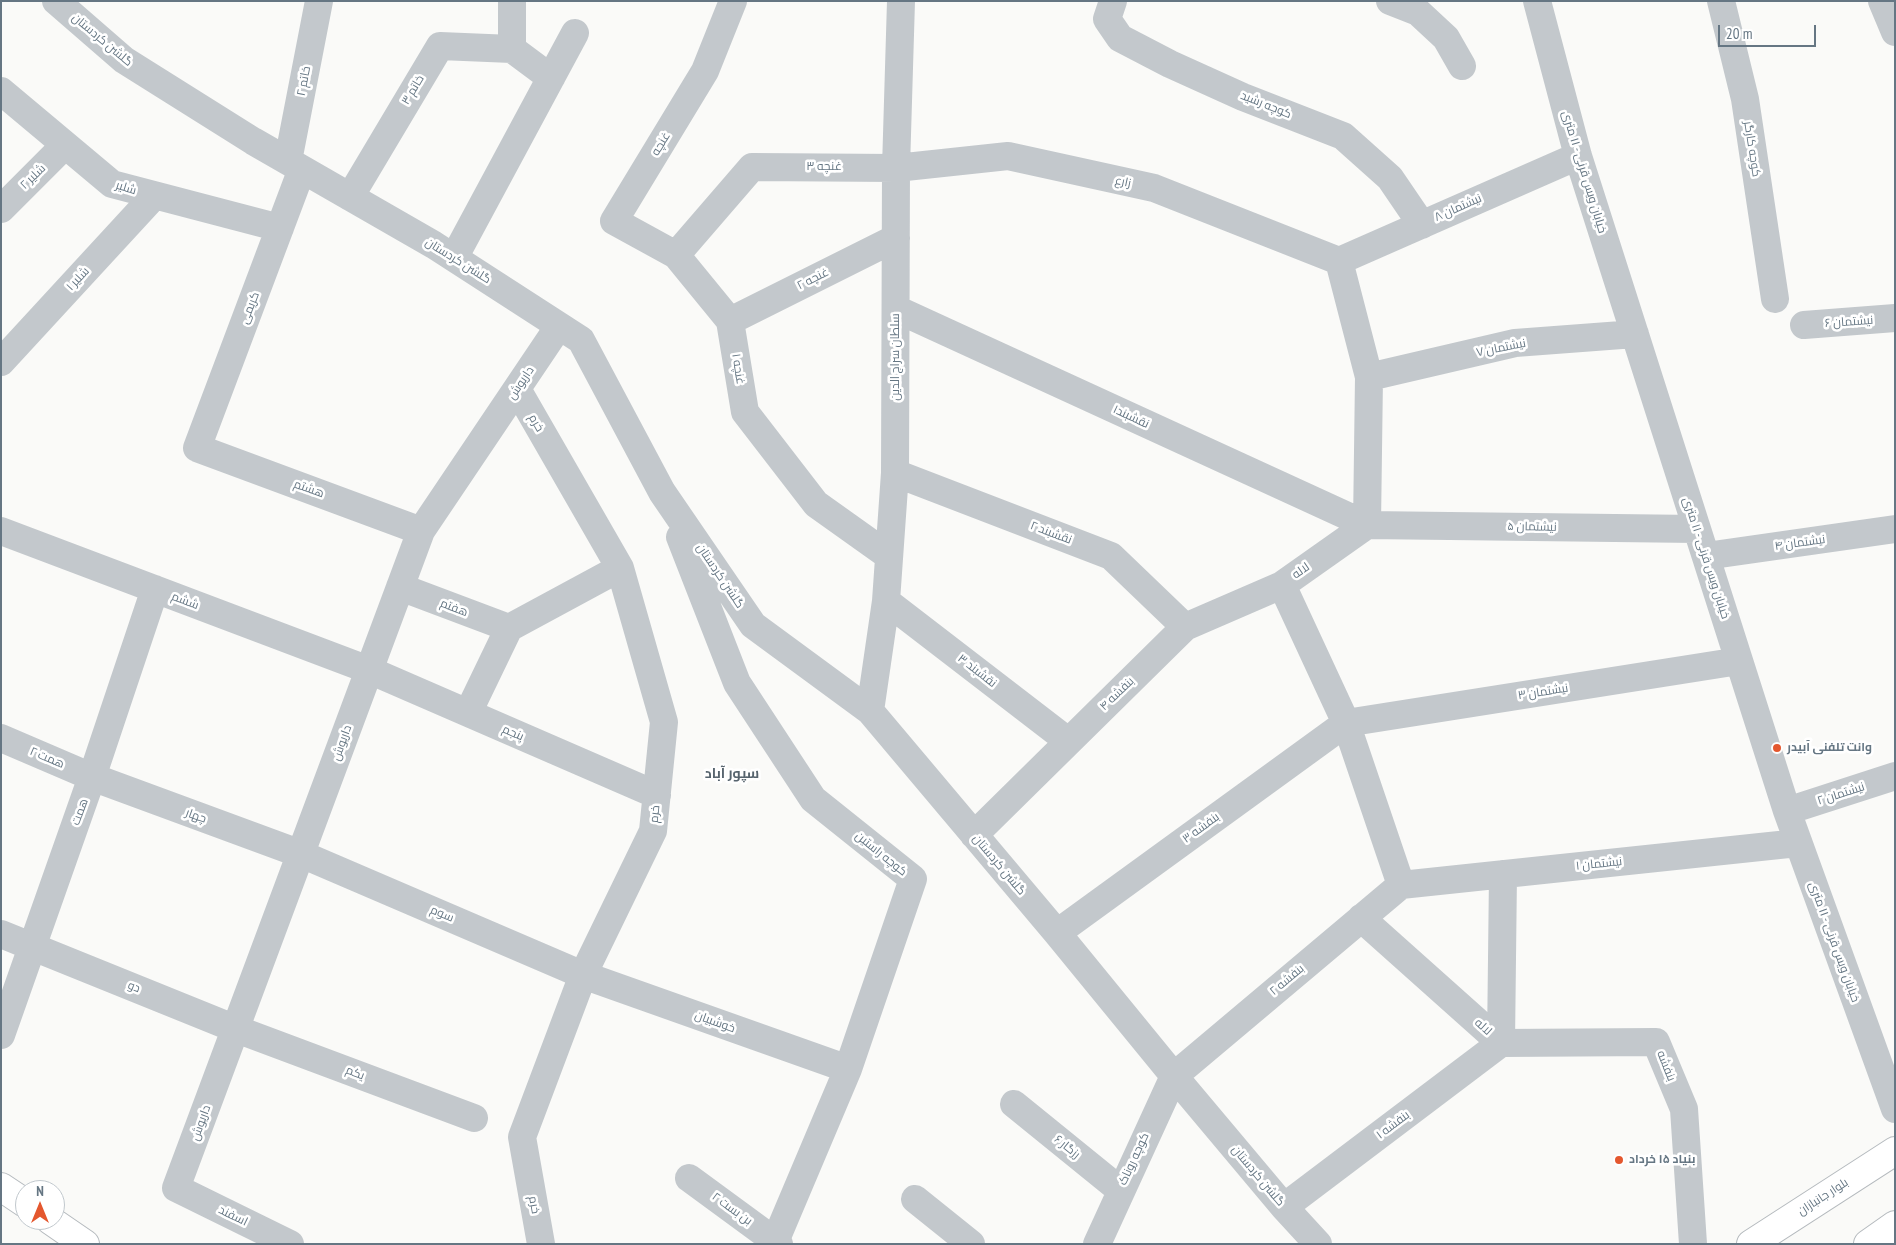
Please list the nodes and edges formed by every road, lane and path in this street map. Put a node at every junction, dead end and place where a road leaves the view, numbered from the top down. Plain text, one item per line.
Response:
1 (56, 1) edge
2 (319, 1) edge
3 (512, 1) edge
4 (732, 1) edge
5 (901, 1) edge
6 (1113, 1) edge
7 (1390, 1) edge
8 (1537, 1) edge
9 (1721, 1) edge
10 (1882, 1) edge
11 (1895, 32) edge
12 (575, 33) dead end
13 (512, 49) junction
14 (1462, 66) dead end
15 (552, 78) junction
16 (1, 91) edge
17 (66, 146) junction
18 (1578, 156) junction
19 (295, 165) junction
20 (896, 168) junction
21 (154, 196) junction
22 (350, 197) junction
23 (1, 208) edge
24 (1422, 224) junction
25 (280, 228) junction
26 (896, 238) junction
27 (676, 255) junction
28 (454, 258) junction
29 (1339, 261) junction
30 (1775, 299) dead end
31 (896, 309) junction
32 (1895, 318) edge
33 (730, 321) junction
34 (1804, 325) dead end
35 (560, 326) junction
36 (1635, 334) junction
37 (1, 362) edge
38 (1369, 377) junction
39 (517, 389) junction
40 (197, 448) joint
41 (895, 472) junction
42 (662, 492) junction
43 (1367, 525) junction
44 (1697, 529) junction
45 (1895, 529) edge
46 (1, 531) edge
47 (420, 531) junction
48 (889, 556) junction
49 (1706, 556) junction
50 (620, 568) junction
51 (1282, 585) junction
52 (400, 587) junction
53 (155, 590) junction
54 (886, 601) junction
55 (1185, 627) junction
56 (509, 628) junction
57 (1739, 661) junction
58 (369, 670) junction
59 (870, 711) junction
60 (468, 713) junction
61 (1346, 723) junction
62 (1, 738) edge
63 (1068, 741) junction
64 (1895, 776) edge
65 (92, 777) junction
66 (657, 795) junction
67 (1787, 811) junction
68 (974, 835) junction
69 (1798, 843) junction
70 (301, 854) junction
71 (1503, 874) junction
72 (1400, 885) junction
73 (1361, 918) junction
74 (1056, 933) junction
75 (1, 934) edge
76 (32, 946) junction
77 (583, 975) junction
78 (236, 1029) junction
79 (1, 1035) edge
80 (1501, 1043) junction
81 (848, 1069) junction
82 (1174, 1076) junction
83 (1014, 1104) dead end
84 (1895, 1109) edge
85 (474, 1118) dead end
86 (1895, 1151) edge
87 (690, 1178) dead end
88 (1, 1187) edge
89 (176, 1188) joint
90 (1120, 1190) junction
91 (15, 1196) edge
92 (915, 1199) dead end
93 (1284, 1207) junction
94 (1895, 1225) edge
95 (65, 1230) edge
96 (776, 1243) edge
97 (85, 1244) edge
98 (290, 1244) edge
99 (541, 1244) edge
100 (972, 1244) edge
101 (1097, 1244) edge
102 (1318, 1244) edge
103 (1694, 1244) edge
104 (1751, 1244) edge
105 (1868, 1244) edge

1 - 19 street, گلشن کردستان
2 - 19 street, خاتم ۲
3 - 13 street
4 - 27 street, غنچه
5 - 20 street, سلطان سراج الدین
6 - 24 street, کوچه رشید
7 - 14 street
8 - 18 street, خیابان ویس قرنی - ۱۱ متری
9 - 30 street, کوچه کارگر
10 - 11 street
12 - 15 street
13 - 15 street
13 - 22 street, خاتم ۳
15 - 28 street
16 - 17 street, شلیر
17 - 21 street, شلیر
17 - 23 street, شلیر ۲
18 - 24 street, نیشتمان ۸
18 - 36 street, خیابان ویس قرنی - ۱۱ متری
19 - 22 street, گلشن کردستان
19 - 25 street, کریمی
20 - 26 street, سلطان سراج الدین
20 - 27 street, غنچه ۳
20 - 29 street, زارع
21 - 25 street, شلیر
21 - 37 street, شلیر ۱
22 - 28 street, گلشن کردستان
24 - 29 street, نیشتمان ۸
25 - 40 street, کریمی
26 - 31 street, سلطان سراج الدین
26 - 33 street, غنچه ۲
27 - 33 street
28 - 35 street, گلشن کردستان
29 - 38 street
31 - 41 street, سلطان سراج الدین
31 - 43 street, نقشبند۱
32 - 34 street, نیشتمان ۶
33 - 48 street, غنچه ۱
35 - 39 street, داریوش
35 - 42 street, گلشن کردستان
36 - 38 street, نیشتمان ۷
36 - 44 street, خیابان ویس قرنی - ۱۱ متری
38 - 43 street
39 - 47 street, داریوش
39 - 50 street, خرم
40 - 47 street, هشتم
41 - 48 street, سلطان سراج الدین
41 - 55 street, نقشبند ۲
42 - 59 street, گلشن کردستان
42 - 81 street, کوچه راستین
43 - 44 street, نیشتمان ۵
43 - 51 street, لاله
44 - 49 street, خیابان ویس قرنی - ۱۱ متری
45 - 49 street, نیشتمان ۴
46 - 53 street, ششم
47 - 52 street, داریوش
48 - 54 street, سلطان سراج الدین
49 - 57 street, خیابان ویس قرنی - ۱۱ متری
50 - 56 street
50 - 66 street, خرم
51 - 55 street, بنفشه ۴
51 - 61 street, لاله
52 - 56 street, هفتم
52 - 58 street, داریوش
53 - 58 street, ششم
53 - 65 street, همت
54 - 59 street, سلطان سراج الدین
54 - 63 street, نقشبند ۳
55 - 63 street, بنفشه ۴
56 - 60 street
57 - 61 street, نیشتمان ۳
57 - 67 street, خیابان ویس قرنی - ۱۱ متری
58 - 60 street, پنجم
58 - 70 street, داریوش
59 - 68 street, گلشن کردستان
60 - 66 street, پنجم
61 - 72 street, لاله
61 - 74 street, بنفشه ۳
62 - 65 street, همت ۲
63 - 68 street, بنفشه ۴
64 - 67 street, ۲ نیشتمان
65 - 70 street, چهار
65 - 76 street, همت
66 - 77 street, خرم
67 - 69 street, خیابان ویس قرنی - ۱۱ متری
68 - 74 street, گلشن کردستان
69 - 71 street, نیشتمان ۱
69 - 84 street, خیابان ویس قرنی - ۱۱ متری
70 - 77 street, سوم
70 - 78 street, داریوش
71 - 72 street, نیشتمان ۱
71 - 80 street, لاله
72 - 73 street, بنفشه ۲
73 - 80 street, لاله
73 - 82 street, بنفشه ۲
74 - 82 street, گلشن کردستان
75 - 76 street, دو
76 - 78 street, دو
76 - 79 street, همت
77 - 81 street, خوشبیان
77 - 99 street, خرم
78 - 85 street, یکم
78 - 89 street, داریوش
80 - 93 street, بنفشه ۱
80 - 103 street, بنفشه
81 - 96 street, کوچه راستین
82 - 90 street, کوچه روناک
82 - 93 street, گلشن کردستان
83 - 90 street, رزگار ۶
86 - 104 main road, بلوار جانبازان
87 - 96 street, بن بست ۲
88 - 91 main road
89 - 98 street, اسفند
90 - 101 street, کوچه روناک
92 - 100 street
93 - 102 street, گلشن کردستان
94 - 105 main road
95 - 97 main road

